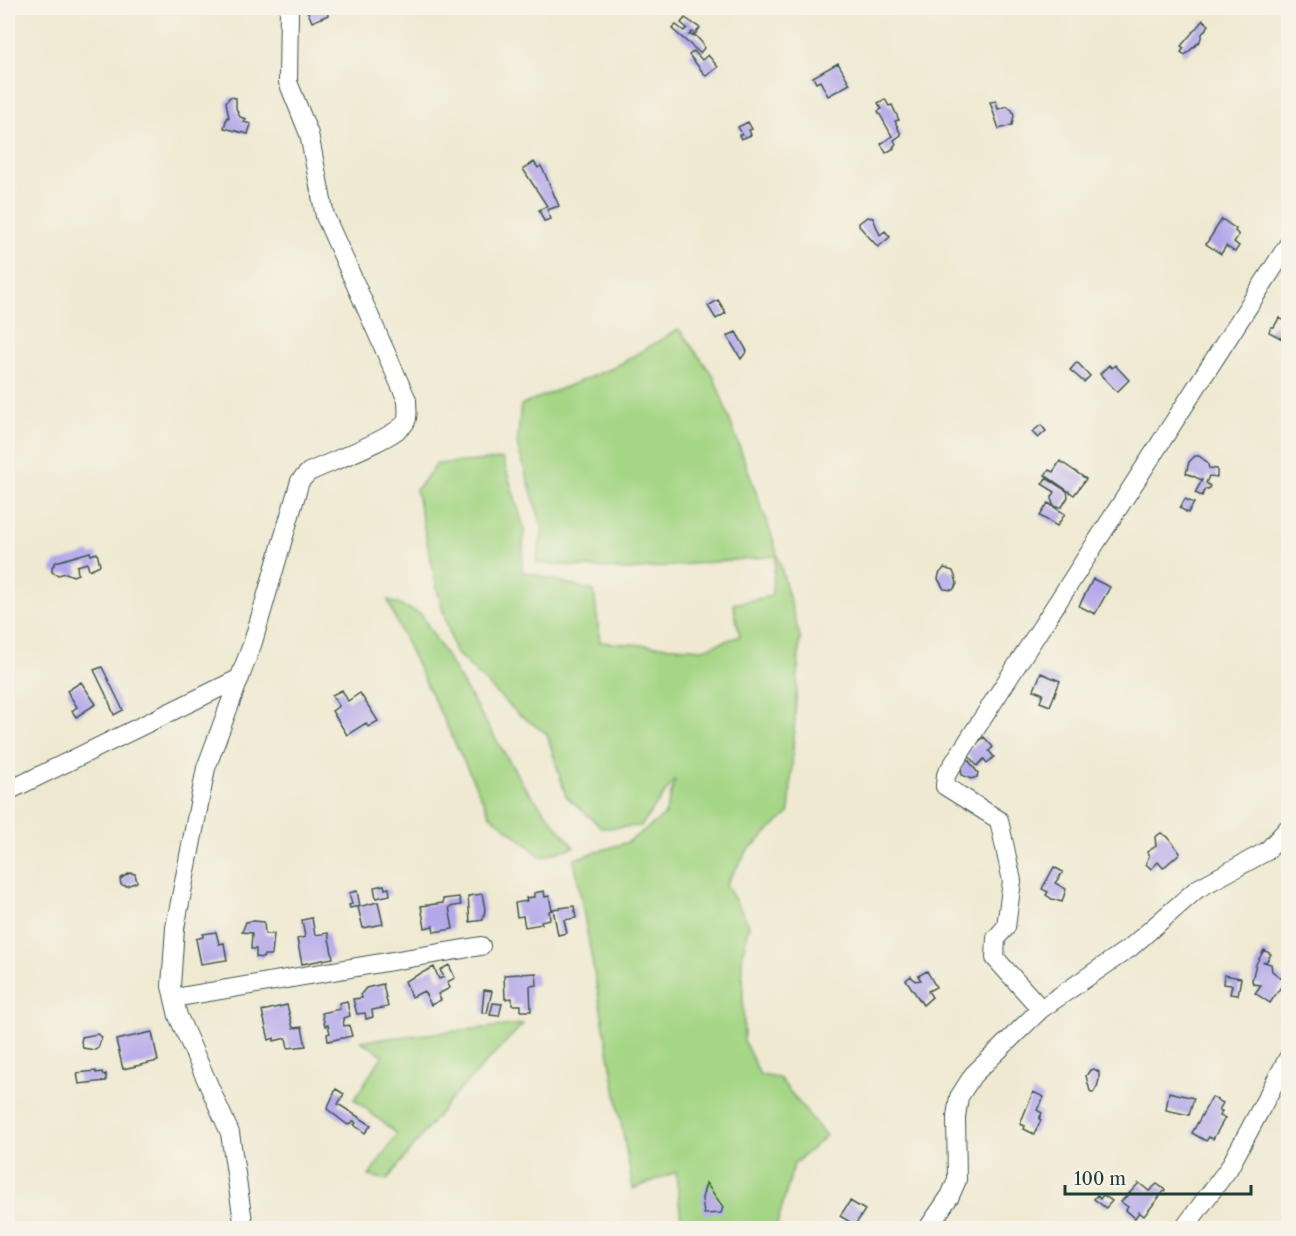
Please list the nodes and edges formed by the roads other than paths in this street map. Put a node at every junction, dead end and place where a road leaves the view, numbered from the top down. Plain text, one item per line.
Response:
1 (289, 8) edge
2 (1288, 245) edge
3 (240, 678) junction
4 (8, 791) edge
5 (1288, 828) edge
6 (481, 946) dead end
7 (174, 998) junction
8 (1041, 1009) junction
9 (1288, 1058) edge
10 (244, 1228) edge
11 (928, 1228) edge
12 (1184, 1228) edge

1 - 3 street
2 - 8 street
3 - 4 street
3 - 7 street
5 - 8 street
6 - 7 street
7 - 10 street
8 - 11 street
9 - 12 street

